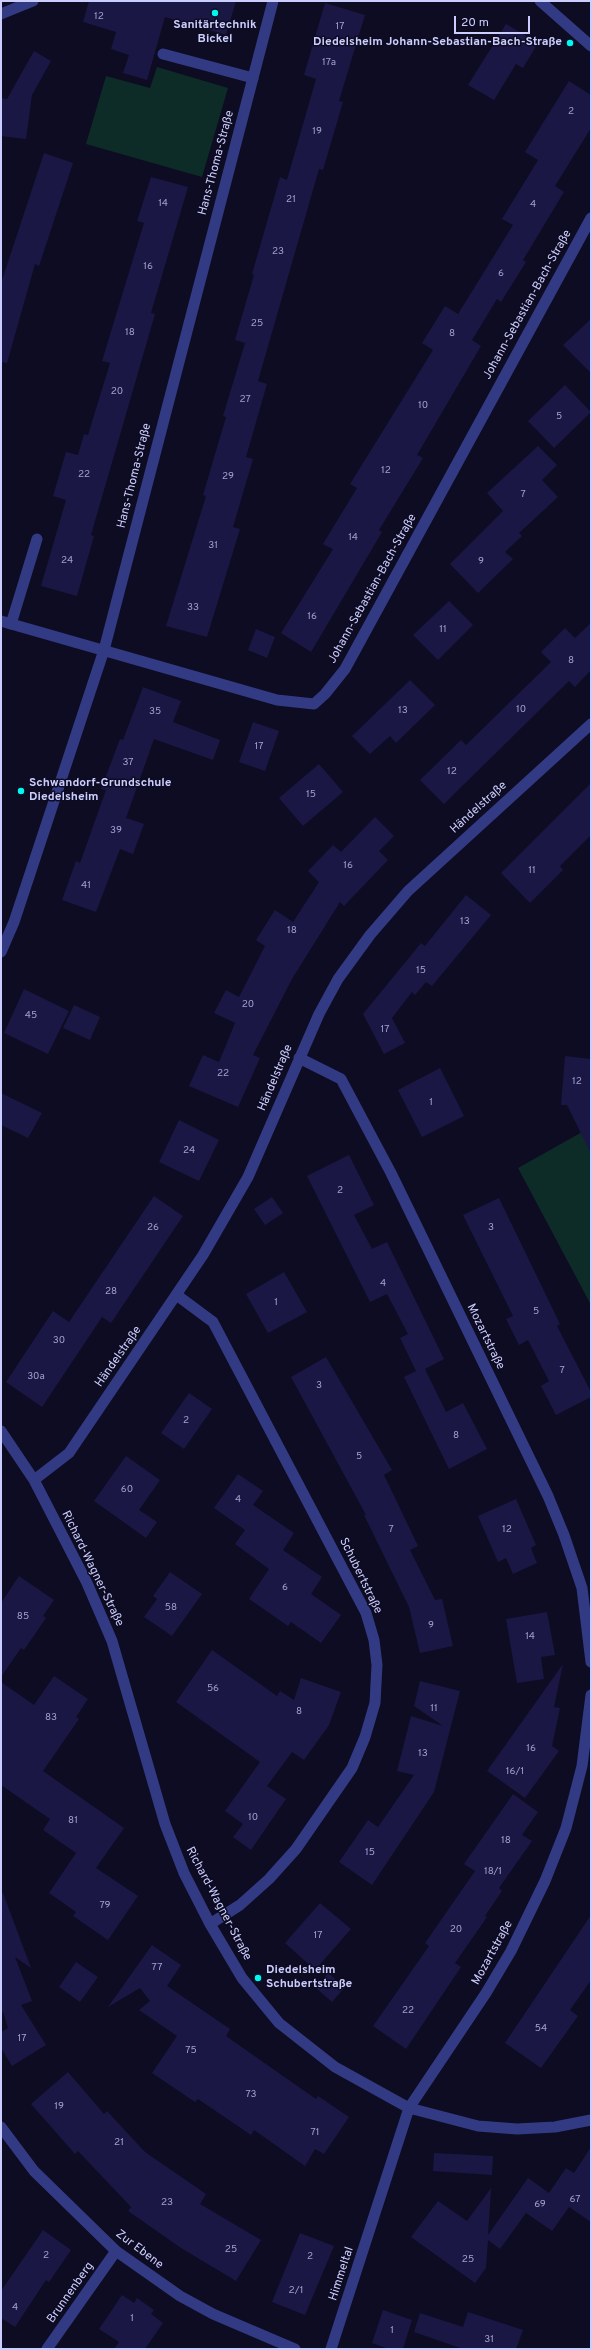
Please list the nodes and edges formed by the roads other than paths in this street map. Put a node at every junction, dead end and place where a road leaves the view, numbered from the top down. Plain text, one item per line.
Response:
1 (33, 1) edge
2 (273, 1) edge
3 (540, 1) edge
4 (1, 14) edge
5 (591, 46) edge
6 (163, 54) dead end
7 (253, 78) junction
8 (591, 218) edge
9 (37, 539) dead end
10 (6, 622) edge
11 (104, 650) junction
12 (591, 724) edge
13 (1, 952) edge
14 (299, 1058) junction
15 (178, 1296) junction
16 (1, 1431) edge
17 (34, 1480) junction
18 (591, 1662) edge
19 (591, 1695) edge
20 (210, 1924) junction
21 (409, 2108) junction
22 (591, 2120) edge
23 (1, 2127) edge
24 (378, 2207) joint
25 (116, 2251) junction
26 (47, 2349) edge
27 (295, 2349) edge
28 (331, 2349) edge

1 - 4 street
2 - 7 street, Hans-Thoma-Straße
3 - 5 street
6 - 7 street
7 - 11 street, Hans-Thoma-Straße
8 - 11 street, Johann-Sebastian-Bach-Straße
9 - 10 street
10 - 11 street, Johann-Sebastian-Bach-Straße
11 - 13 street, Hans-Thoma-Straße
12 - 14 street, Händelstraße
14 - 15 street, Händelstraße
14 - 18 street, Mozartstraße
15 - 17 street, Händelstraße
15 - 20 street, Schubertstraße
16 - 17 street, Richard-Wagner-Straße
17 - 20 street, Richard-Wagner-Straße
19 - 21 street, Mozartstraße
20 - 21 street, Richard-Wagner-Straße
21 - 22 street, Richard-Wagner-Straße
21 - 24 street, Mozartstraße
23 - 25 street, Zur Ebene
24 - 28 street, Himmeltal
25 - 26 street, Brunnenberg
25 - 27 street, Zur Ebene

